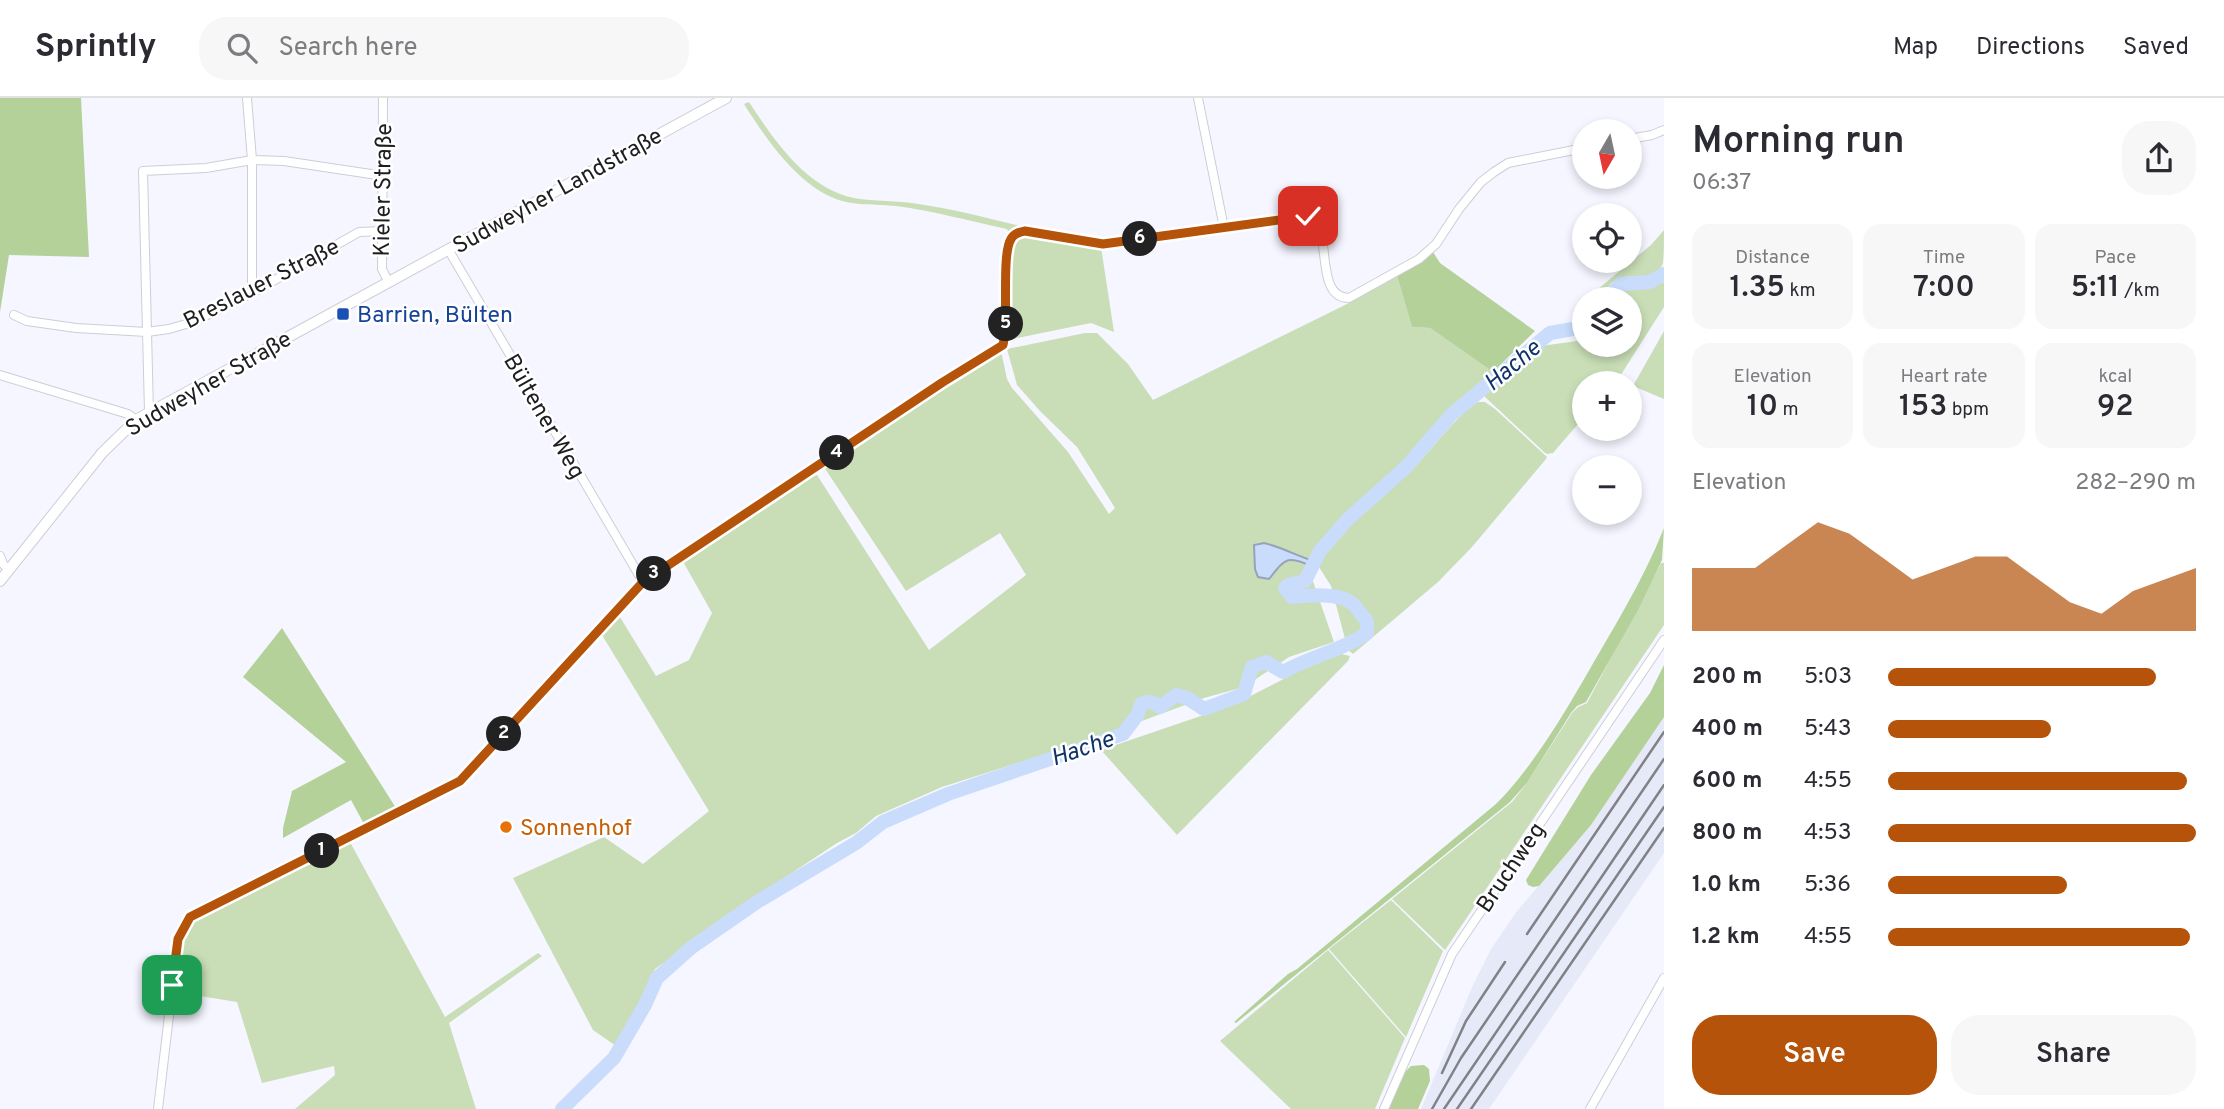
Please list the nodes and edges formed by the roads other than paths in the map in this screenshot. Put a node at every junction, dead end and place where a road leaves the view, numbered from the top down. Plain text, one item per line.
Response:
1 (247, 98) edge
2 (383, 98) edge
3 (726, 98) edge
4 (1199, 98) edge
5 (1664, 130) edge
6 (1642, 136) edge
7 (1572, 150) edge
8 (252, 160) junction
9 (384, 176) junction
10 (1224, 228) junction
11 (383, 231) junction
12 (448, 249) junction
13 (388, 281) junction
14 (252, 293) junction
15 (14, 315) dead end
16 (147, 332) junction
17 (0, 375) edge
18 (149, 412) junction
19 (136, 420) junction
20 (0, 556) edge
21 (9, 570) junction
22 (0, 581) edge
23 (643, 582) junction
24 (1664, 640) edge
25 (1664, 978) edge
26 (158, 1109) edge
27 (1384, 1109) edge
28 (1590, 1109) edge

1 - 8 street
2 - 9 street, Kieler Straße
3 - 12 main road, Sudweyher Landstraße
4 - 10 street
5 - 6 street
7 - 10 street
8 - 9 street
8 - 14 street
8 - 16 street
9 - 11 street, Kieler Straße
10 - 23 street
11 - 13 street, Kieler Straße
11 - 14 street, Breslauer Straße
12 - 13 main road, Sudweyher Landstraße
12 - 23 street, Bültener Weg
13 - 18 main road, Sudweyher Straße
14 - 16 street, Breslauer Straße
15 - 16 street, Breslauer Straße
16 - 18 street
17 - 19 street
18 - 19 main road, Sudweyher Straße
19 - 21 main road, Sudweyher Straße
20 - 21 street
21 - 22 main road, Sudweyher Straße
23 - 26 street
24 - 27 street, Bruchweg
25 - 28 street

